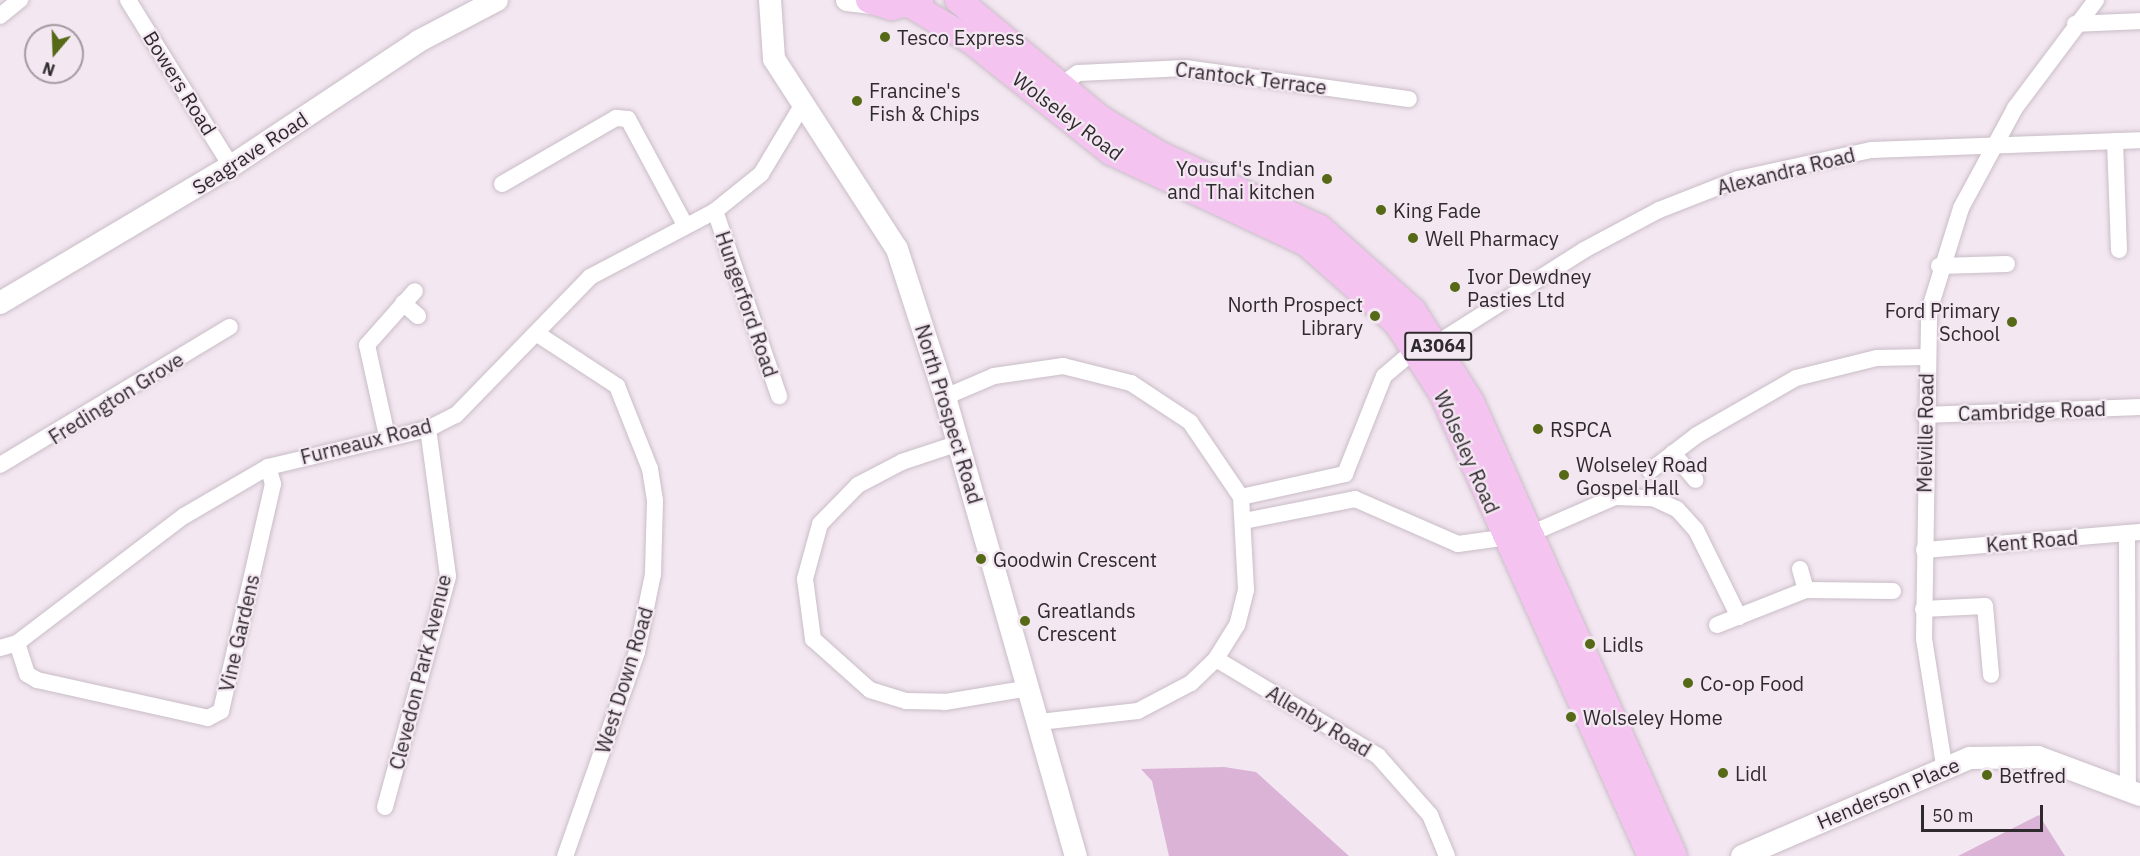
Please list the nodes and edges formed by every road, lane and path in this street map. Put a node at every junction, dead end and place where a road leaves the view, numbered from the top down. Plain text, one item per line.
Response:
1 (20, 0) edge
2 (128, 0) edge
3 (497, 0) edge
4 (770, 0) edge
5 (847, 0) edge
6 (958, 0) edge
7 (2096, 0) edge
8 (871, 1) edge
9 (915, 2) edge
10 (0, 16) edge
11 (2140, 21) edge
12 (2076, 24) junction
13 (1060, 86) junction
14 (1409, 99) dead end
15 (803, 104) junction
16 (2140, 140) edge
17 (2115, 141) junction
18 (1994, 146) junction
19 (231, 166) junction
20 (502, 184) dead end
21 (715, 211) junction
22 (684, 223) junction
23 (2119, 250) dead end
24 (2007, 264) dead end
25 (1939, 266) junction
26 (0, 303) edge
27 (418, 316) dead end
28 (230, 327) dead end
29 (536, 333) junction
30 (1426, 346) junction
31 (1926, 357) junction
32 (779, 396) dead end
33 (945, 397) junction
34 (2140, 407) edge
35 (1924, 415) junction
36 (428, 429) junction
37 (387, 436) junction
38 (959, 443) junction
39 (1673, 453) junction
40 (0, 465) edge
41 (268, 467) junction
42 (1650, 471) dead end
43 (1345, 474) junction
44 (1696, 480) dead end
45 (1241, 497) junction
46 (1355, 499) junction
47 (1244, 521) junction
48 (2134, 533) edge
49 (1530, 534) junction
50 (1505, 540) junction
51 (1924, 550) junction
52 (1800, 569) dead end
53 (1806, 590) junction
54 (1893, 591) dead end
55 (1923, 609) junction
56 (1740, 616) junction
57 (1717, 625) dead end
58 (16, 643) junction
59 (0, 648) edge
60 (1216, 659) junction
61 (1991, 675) dead end
62 (1030, 688) junction
63 (1040, 722) junction
64 (1944, 765) junction
65 (2134, 792) edge
66 (385, 807) dead end
67 (565, 856) edge
68 (1076, 856) edge
69 (1447, 856) edge
70 (1651, 856) edge
71 (1674, 856) edge
72 (1742, 856) edge

1 - 10 street
2 - 19 street, Bowers Road
3 - 19 street, Seagrave Road
4 - 15 street, North Prospect Road
5 - 8 street
6 - 13 main road, Wolseley Road / A3064
7 - 12 street, Melville Road
8 - 9 main road
9 - 30 main road, Wolseley Road / A3064
11 - 12 street
12 - 18 street, Melville Road
13 - 14 street, Crantock Terrace
13 - 30 main road, Wolseley Road / A3064
15 - 21 street, Furneaux Road
15 - 33 street, North Prospect Road
16 - 17 street, Alexandra Road
17 - 18 street, Alexandra Road
17 - 23 street
18 - 25 street, Melville Road
18 - 30 street, Alexandra Road
19 - 26 street, Seagrave Road
20 - 22 street
21 - 22 street, Furneaux Road
21 - 32 street, Hungerford Road
22 - 29 street, Furneaux Road
24 - 25 street
25 - 31 street, Melville Road
27 - 37 street
28 - 40 street, Fredington Grove
29 - 36 street, Furneaux Road
29 - 67 street, West Down Road
30 - 43 street, Alexandra Road
30 - 49 main road, Wolseley Road / A3064
30 - 50 main road, Wolseley Road / A3064
31 - 35 street, Melville Road
31 - 39 street
33 - 38 street, North Prospect Road
33 - 45 street
34 - 35 street, Cambridge Road
35 - 51 street, Melville Road
36 - 37 street, Furneaux Road
36 - 66 street, Clevedon Park Avenue
37 - 41 street, Furneaux Road
38 - 62 street, North Prospect Road
38 - 62 street
39 - 42 street
39 - 44 street
41 - 58 street, Furneaux Road
41 - 58 street, Vine Gardens
43 - 45 street
43 - 46 street
45 - 47 street
46 - 47 street
46 - 50 street
47 - 60 street
48 - 51 street, Kent Road
48 - 65 street
49 - 50 street
49 - 56 street
49 - 71 main road, Wolseley Road / A3064
50 - 70 main road, Wolseley Road / A3064
51 - 55 street, Melville Road
52 - 53 street
53 - 54 street
53 - 56 street
55 - 61 street
55 - 64 street, Melville Road
56 - 57 street
58 - 59 street, Furneaux Road
60 - 63 street
60 - 69 street, Allenby Road
62 - 63 street, North Prospect Road
63 - 68 street, North Prospect Road
64 - 65 street, Henderson Place
64 - 72 street, Henderson Place

